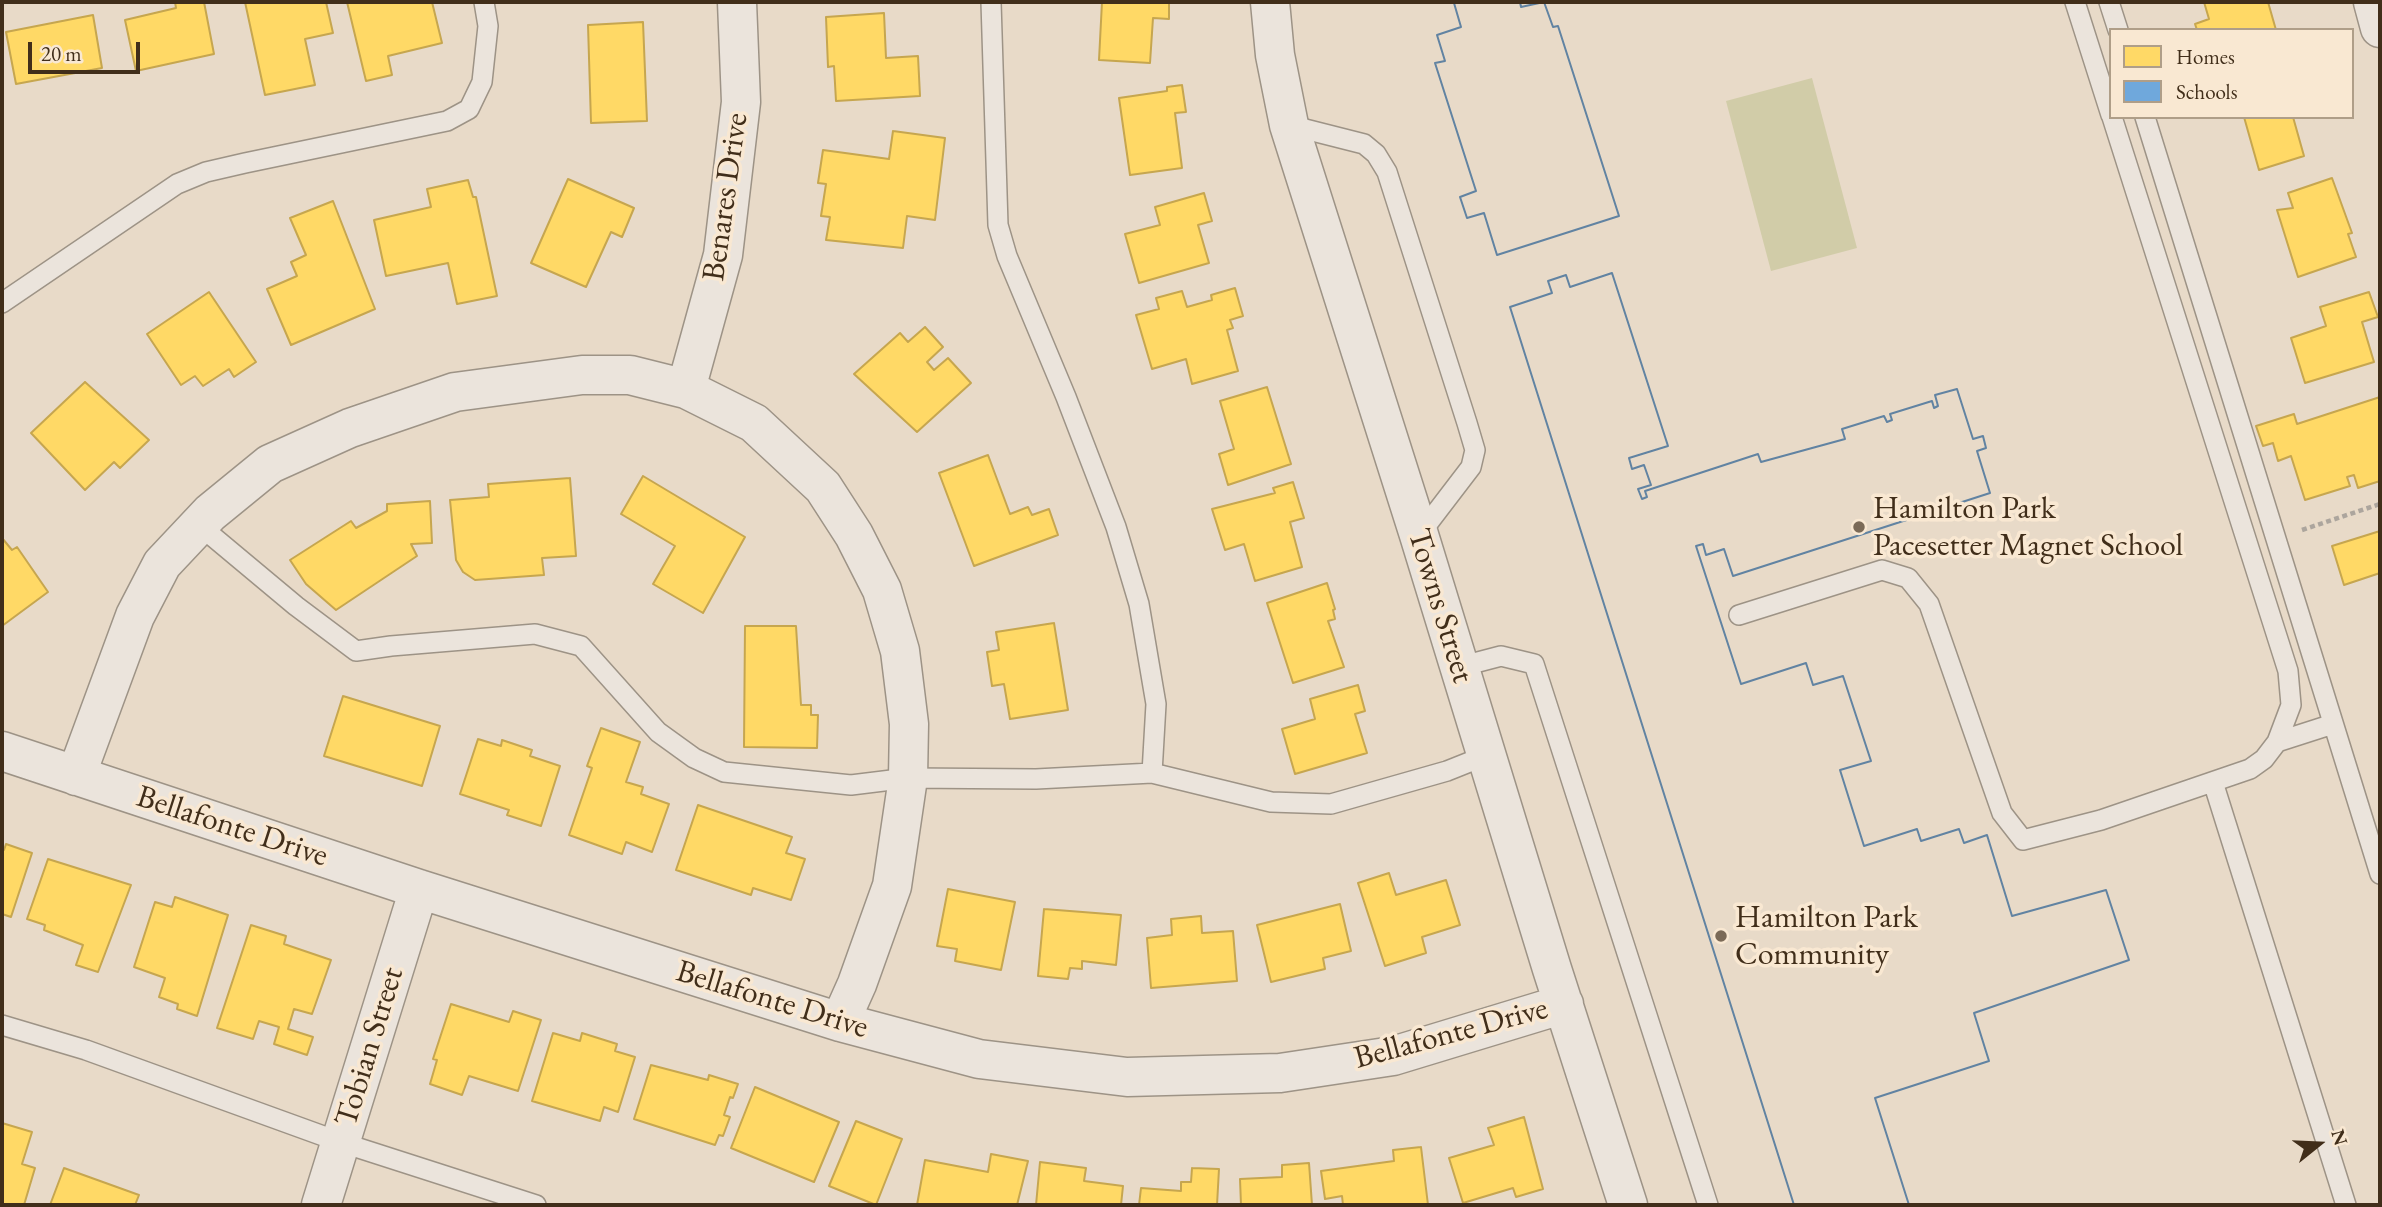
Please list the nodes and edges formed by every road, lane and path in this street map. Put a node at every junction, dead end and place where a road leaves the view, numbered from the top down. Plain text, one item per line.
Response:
1 (484, 2) edge
2 (737, 2) edge
3 (991, 2) edge
4 (1270, 2) edge
5 (2075, 2) edge
6 (2109, 2) edge
7 (2373, 2) edge
8 (2380, 27) edge
9 (2117, 28) edge
10 (2109, 110) edge
11 (2112, 119) edge
12 (2146, 119) edge
13 (1289, 125) junction
14 (2, 303) edge
15 (685, 389) junction
16 (2380, 504) edge
17 (199, 525) junction
18 (1419, 536) junction
19 (2275, 539) junction
20 (1739, 615) dead end
21 (1459, 667) junction
22 (2333, 724) junction
23 (2277, 742) junction
24 (2, 751) edge
25 (1487, 755) junction
26 (1152, 773) junction
27 (76, 776) junction
28 (908, 778) junction
29 (2213, 782) junction
30 (2380, 874) edge
31 (419, 889) junction
32 (1563, 1004) junction
33 (840, 1022) junction
34 (2, 1025) edge
35 (340, 1142) junction
36 (321, 1205) edge
37 (536, 1205) edge
38 (1628, 1205) edge
39 (1708, 1205) edge
40 (2346, 1205) edge

1 - 14 lane
2 - 15 street, Benares Drive
3 - 26 lane
4 - 13 street, Towns Street
5 - 10 lane
6 - 9 lane
7 - 8 street
11 - 23 lane
12 - 19 lane
13 - 18 street, Towns Street
13 - 18 lane
15 - 17 street
15 - 28 street
16 - 19 path
17 - 27 street
17 - 28 lane
18 - 21 street, Towns Street
19 - 22 lane
20 - 29 lane
21 - 25 street, Towns Street
21 - 39 lane
22 - 23 lane
22 - 30 lane
23 - 29 lane
24 - 27 street, Bellafonte Drive
25 - 26 lane
25 - 32 street, Towns Street
26 - 28 lane
27 - 31 street, Bellafonte Drive
28 - 33 street
29 - 40 lane
31 - 33 street, Bellafonte Drive
31 - 35 street, Tobian Street
32 - 33 street, Bellafonte Drive
32 - 38 street, Towns Street
34 - 35 lane
35 - 36 street, Tobian Street
35 - 37 lane

